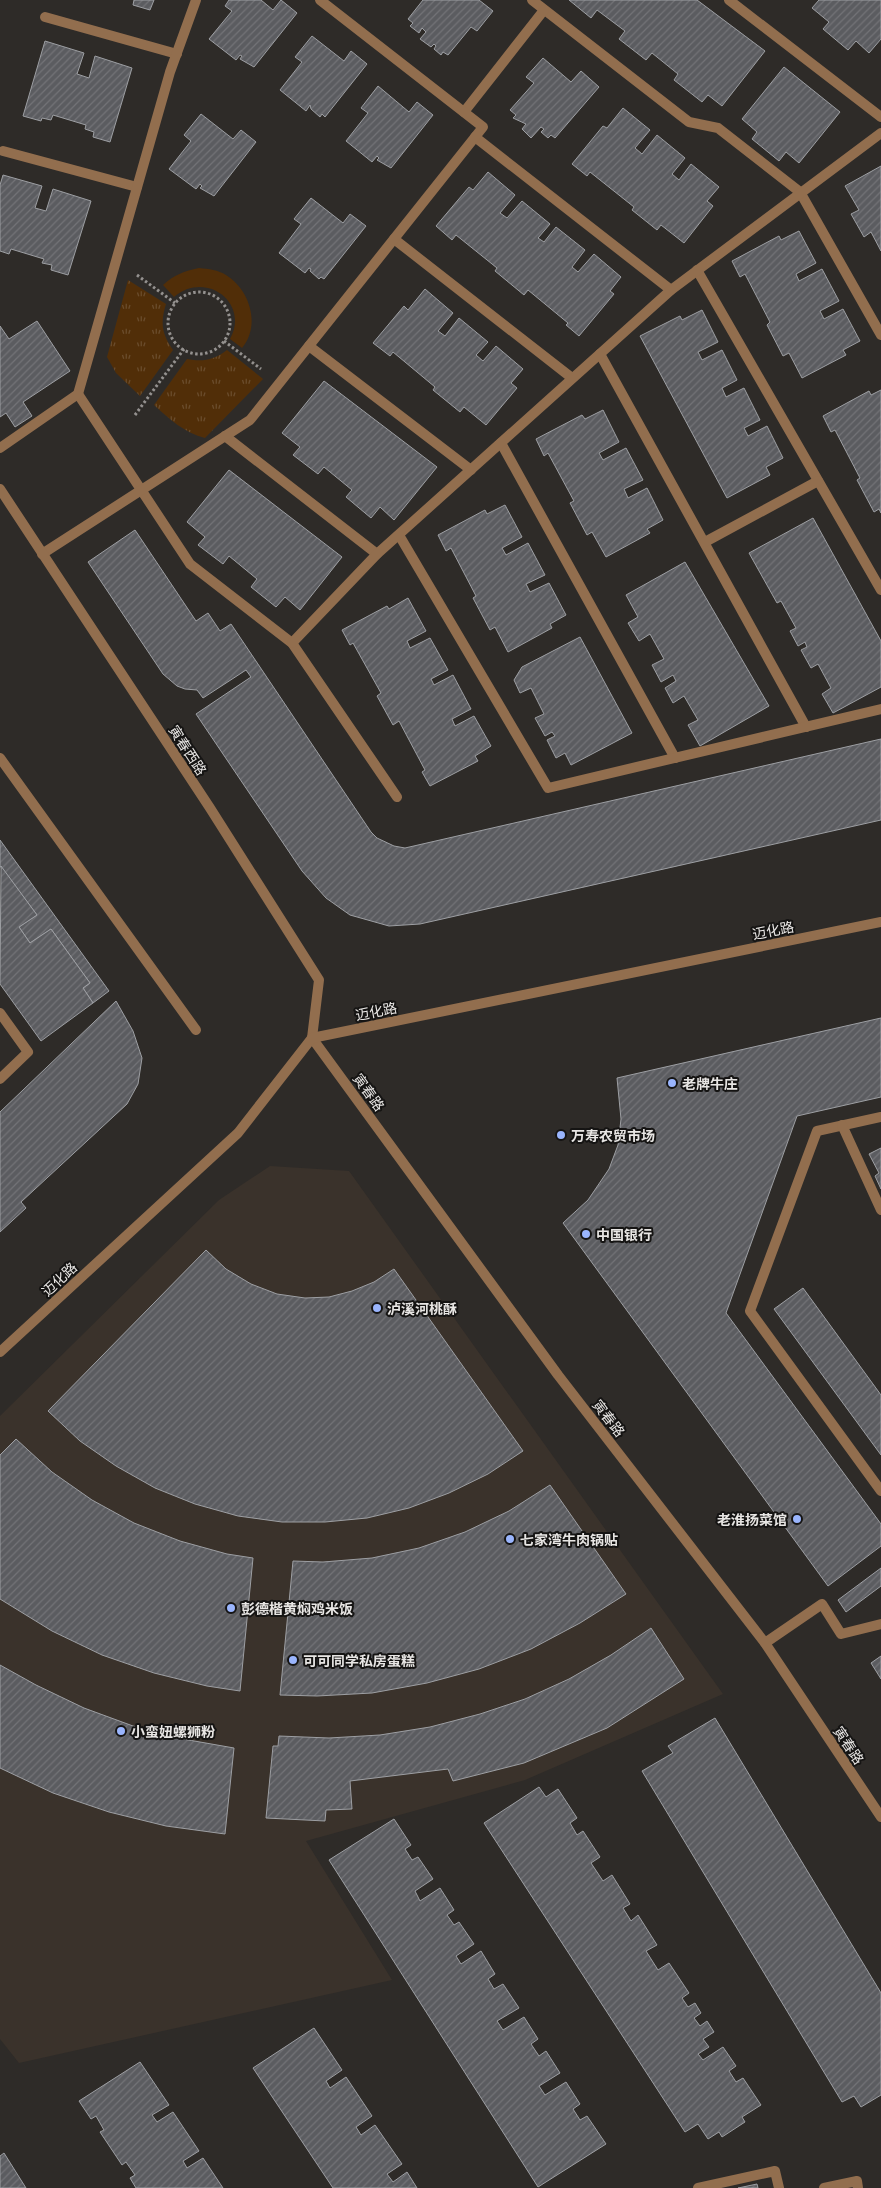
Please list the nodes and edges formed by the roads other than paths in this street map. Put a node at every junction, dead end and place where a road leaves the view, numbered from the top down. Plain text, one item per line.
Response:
1 (196, 0) edge
2 (320, 0) edge
3 (532, 0) edge
4 (729, 0) edge
5 (544, 10) junction
6 (46, 17) dead end
7 (177, 54) junction
8 (464, 112) junction
9 (881, 117) edge
10 (881, 133) edge
11 (475, 137) junction
12 (3, 151) dead end
13 (138, 187) junction
14 (800, 192) junction
15 (394, 239) junction
16 (697, 270) junction
17 (671, 290) junction
18 (881, 335) edge
19 (309, 346) junction
20 (600, 354) junction
21 (572, 378) junction
22 (78, 394) junction
23 (225, 436) junction
24 (500, 443) junction
25 (0, 448) edge
26 (471, 470) junction
27 (818, 481) junction
28 (0, 490) edge
29 (140, 491) junction
30 (399, 535) junction
31 (705, 542) junction
32 (42, 554) junction
33 (377, 554) junction
34 (881, 590) edge
35 (292, 643) junction
36 (881, 709) edge
37 (806, 727) junction
38 (0, 758) edge
39 (674, 758) junction
40 (397, 797) dead end
41 (881, 922) edge
42 (0, 1013) edge
43 (196, 1030) dead end
44 (312, 1038) junction
45 (0, 1079) edge
46 (881, 1117) edge
47 (842, 1125) junction
48 (881, 1210) edge
49 (0, 1352) edge
50 (881, 1491) edge
51 (881, 1624) edge
52 (765, 1643) junction
53 (881, 1817) edge
54 (698, 2188) edge
55 (779, 2188) edge
56 (824, 2188) edge
57 (858, 2188) edge

1 - 7 street
2 - 8 street
3 - 5 street
4 - 9 street
5 - 8 street
5 - 14 street
6 - 7 street
7 - 13 street
8 - 11 street
10 - 14 street
11 - 15 street
11 - 17 street
12 - 13 street
13 - 22 street
14 - 16 street
14 - 18 street
15 - 19 street
15 - 21 street
16 - 17 street
16 - 27 street
17 - 20 street
19 - 23 street
19 - 26 street
20 - 21 street
20 - 31 street
21 - 24 street
22 - 25 street
22 - 29 street
23 - 29 street
23 - 33 street
24 - 26 street
24 - 39 street
26 - 30 street
27 - 31 street
27 - 34 street
28 - 32 street, 寅春西路
29 - 32 street
29 - 35 street
30 - 33 street
30 - 39 street
31 - 37 street
32 - 44 street, 寅春西路
33 - 35 street
35 - 40 street
36 - 37 street
37 - 39 street
38 - 43 street
41 - 44 street, 迈化路
42 - 45 street
44 - 49 street, 迈化路
44 - 52 street, 寅春路
46 - 47 street
47 - 48 street
47 - 50 street
51 - 52 street
52 - 53 street, 寅春路
54 - 55 street
56 - 57 street

